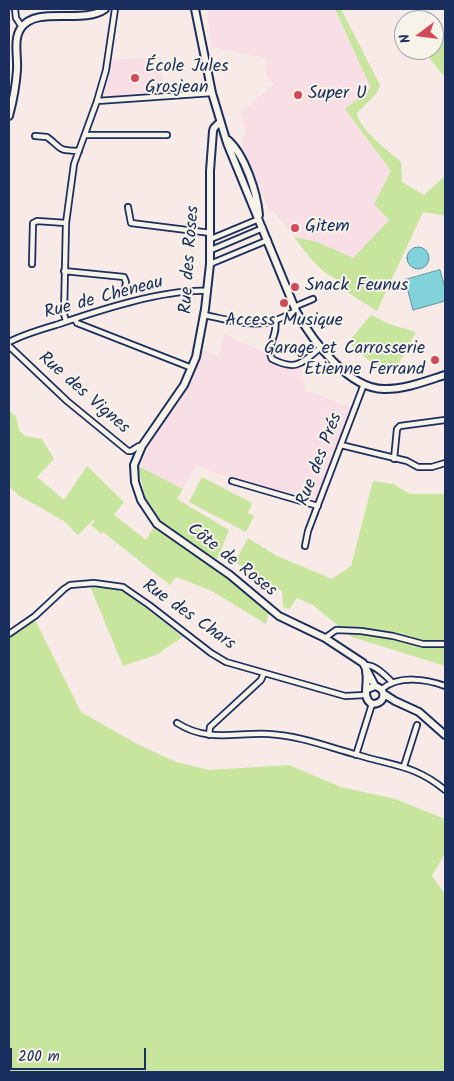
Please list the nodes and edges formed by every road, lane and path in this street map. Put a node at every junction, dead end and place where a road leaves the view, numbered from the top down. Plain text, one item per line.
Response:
1 (16, 9) edge
2 (105, 9) edge
3 (116, 9) edge
4 (195, 9) edge
5 (22, 27) junction
6 (212, 94) junction
7 (97, 101) junction
8 (9, 116) edge
9 (220, 122) junction
10 (168, 134) dead end
11 (84, 135) junction
12 (35, 136) dead end
13 (79, 151) junction
14 (128, 207) dead end
15 (259, 218) junction
16 (66, 223) junction
17 (263, 228) junction
18 (211, 236) junction
19 (268, 240) junction
20 (211, 250) junction
21 (32, 264) dead end
22 (210, 264) junction
23 (64, 271) junction
24 (125, 289) dead end
25 (208, 291) junction
26 (313, 299) dead end
27 (295, 309) junction
28 (204, 315) junction
29 (74, 319) junction
30 (275, 320) junction
31 (66, 321) junction
32 (9, 342) edge
33 (9, 346) edge
34 (320, 348) junction
35 (192, 368) junction
36 (445, 375) edge
37 (364, 384) junction
38 (445, 420) edge
39 (341, 445) junction
40 (142, 446) junction
41 (394, 459) junction
42 (445, 462) edge
43 (232, 481) dead end
44 (318, 506) junction
45 (305, 546) dead end
46 (9, 634) edge
47 (324, 638) junction
48 (445, 644) edge
49 (363, 663) junction
50 (264, 673) junction
51 (392, 682) junction
52 (375, 686) junction
53 (445, 686) edge
54 (383, 691) junction
55 (366, 692) junction
56 (376, 704) junction
57 (406, 707) junction
58 (177, 723) dead end
59 (417, 725) dead end
60 (209, 735) junction
61 (445, 735) edge
62 (356, 755) junction
63 (404, 766) junction
64 (445, 790) edge

1 - 5 street
2 - 5 street
3 - 7 street
4 - 6 street
5 - 8 street
6 - 7 street
6 - 9 street
7 - 11 street
9 - 15 street
9 - 18 street, Rue des Roses
10 - 11 street
11 - 13 street
12 - 13 street
13 - 16 street
14 - 18 street
15 - 17 street
15 - 18 street
16 - 21 street
16 - 23 street
17 - 19 street
17 - 20 street
18 - 20 street, Rue des Roses
19 - 22 street
19 - 27 street
20 - 22 street, Rue des Roses
22 - 25 street, Rue des Roses
23 - 24 street
23 - 31 street
25 - 28 street, Rue des Roses
25 - 29 street, Rue de Cheneau
26 - 27 street
27 - 30 street
27 - 34 street
28 - 30 street
28 - 35 street, Rue des Roses
29 - 31 street, Rue de Cheneau
29 - 35 street
30 - 34 street
31 - 32 street, Rue de Cheneau
33 - 40 street, Rue des Vignes
34 - 37 street
35 - 40 street, Rue des Roses
36 - 37 street
37 - 39 street, Rue des Prés
38 - 41 street
39 - 41 street
39 - 44 street, Rue des Prés
40 - 47 street, Côte de Roses
41 - 42 street
43 - 44 street
44 - 45 street, Rue des Prés
46 - 50 street, Rue des Chars
47 - 48 street
47 - 49 street, Côte de Roses
49 - 51 street
49 - 52 street
49 - 55 street
50 - 55 street, Rue des Chars
50 - 60 street
51 - 53 street
51 - 54 street
52 - 54 street
52 - 55 street
54 - 56 street
54 - 57 street
55 - 56 street
56 - 57 street
56 - 62 street
57 - 61 street
58 - 60 street
59 - 63 street
60 - 62 street
62 - 63 street
63 - 64 street

